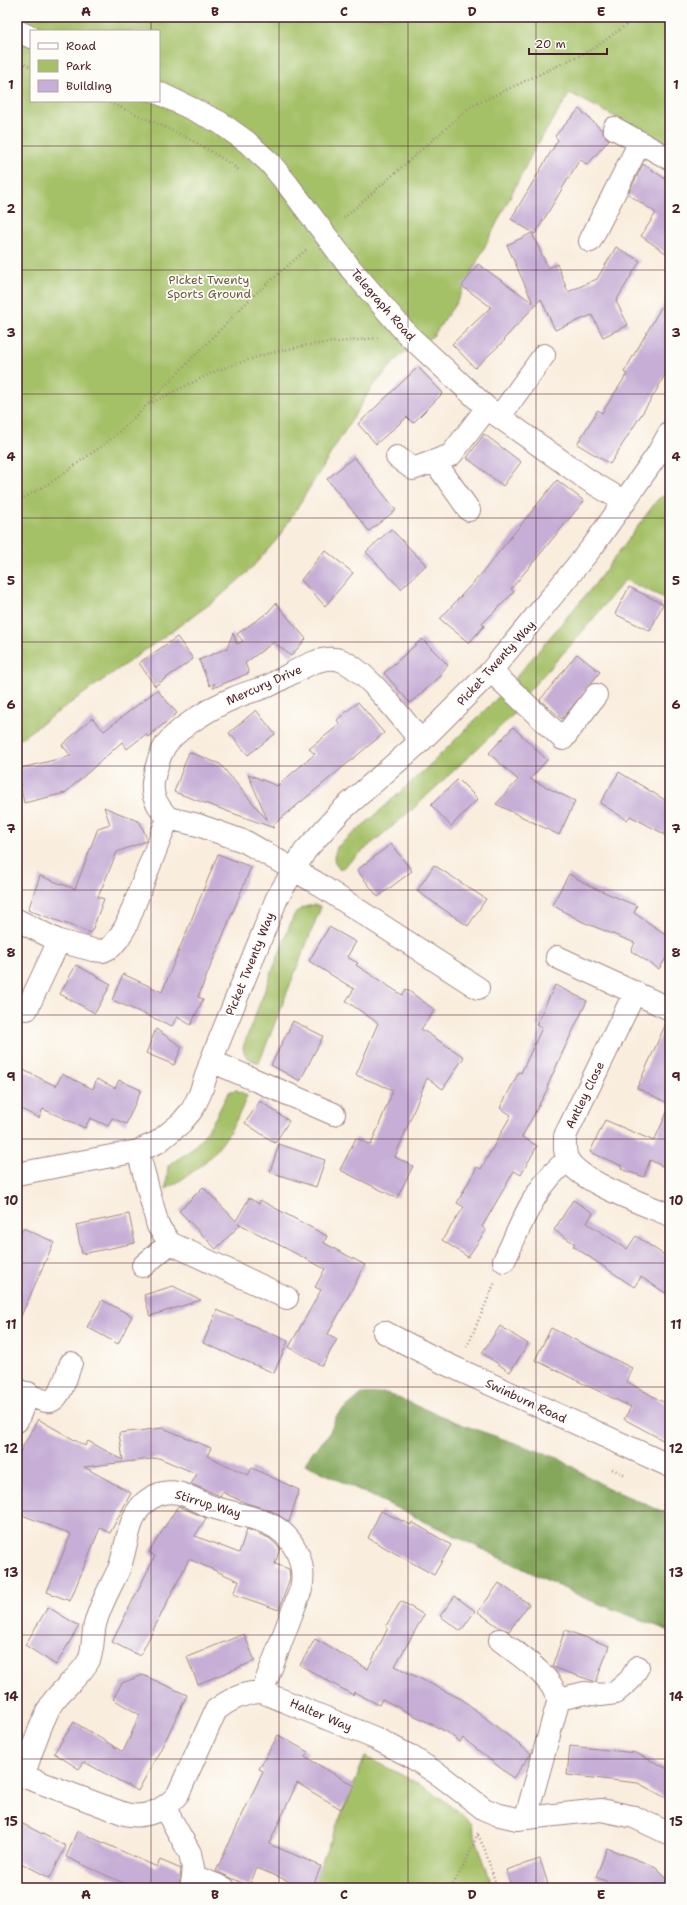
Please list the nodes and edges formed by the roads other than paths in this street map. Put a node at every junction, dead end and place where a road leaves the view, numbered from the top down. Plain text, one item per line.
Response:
1 (17, 31) edge
2 (30, 37) edge
3 (160, 93) edge
4 (614, 128) dead end
5 (640, 142) junction
6 (670, 159) edge
7 (590, 241) dead end
8 (544, 355) dead end
9 (494, 412) junction
10 (670, 432) edge
11 (397, 457) dead end
12 (664, 459) edge
13 (435, 462) junction
14 (625, 502) junction
15 (469, 510) dead end
16 (491, 671) junction
17 (596, 695) dead end
18 (421, 741) junction
19 (168, 818) junction
20 (293, 869) junction
21 (17, 920) edge
22 (59, 941) junction
23 (557, 957) dead end
24 (478, 988) dead end
25 (636, 992) junction
26 (27, 1009) dead end
27 (670, 1009) edge
28 (211, 1061) junction
29 (334, 1114) dead end
30 (138, 1151) junction
31 (568, 1160) junction
32 (17, 1174) edge
33 (670, 1215) edge
34 (170, 1243) junction
35 (504, 1261) dead end
36 (143, 1266) dead end
37 (287, 1298) dead end
38 (384, 1332) dead end
39 (72, 1363) dead end
40 (22, 1391) edge
41 (17, 1420) edge
42 (670, 1466) edge
43 (500, 1640) dead end
44 (638, 1667) dead end
45 (262, 1692) junction
46 (559, 1699) junction
47 (20, 1775) edge
48 (164, 1807) junction
49 (526, 1818) junction
50 (670, 1834) edge
51 (192, 1882) edge
52 (224, 1888) edge

1 - 2 street
3 - 9 street, Telegraph Road
4 - 5 street
5 - 6 street
5 - 7 street
8 - 9 street
9 - 13 street
9 - 14 street, Telegraph Road
10 - 12 street, Picket Twenty Way
11 - 13 street
12 - 14 street, Picket Twenty Way
13 - 15 street
14 - 16 street, Picket Twenty Way
16 - 17 street
16 - 18 street, Picket Twenty Way
18 - 19 street, Mercury Drive
18 - 20 street, Picket Twenty Way
19 - 20 street
19 - 22 street
20 - 24 street
20 - 28 street, Picket Twenty Way
21 - 22 street
22 - 26 street
23 - 25 street
25 - 27 street
25 - 31 street, Antley Close
28 - 29 street
28 - 30 street, Picket Twenty Way
30 - 32 street, Picket Twenty Way
30 - 34 street
31 - 33 street
31 - 35 street
34 - 36 street
34 - 37 street
38 - 42 street, Swinburn Road
39 - 40 street
40 - 41 street
43 - 46 street
44 - 46 street
45 - 47 street, Stirrup Way
45 - 48 street
45 - 49 street, Halter Way
46 - 49 street
47 - 48 street
48 - 51 street
49 - 50 street, Halter Way
51 - 52 street

